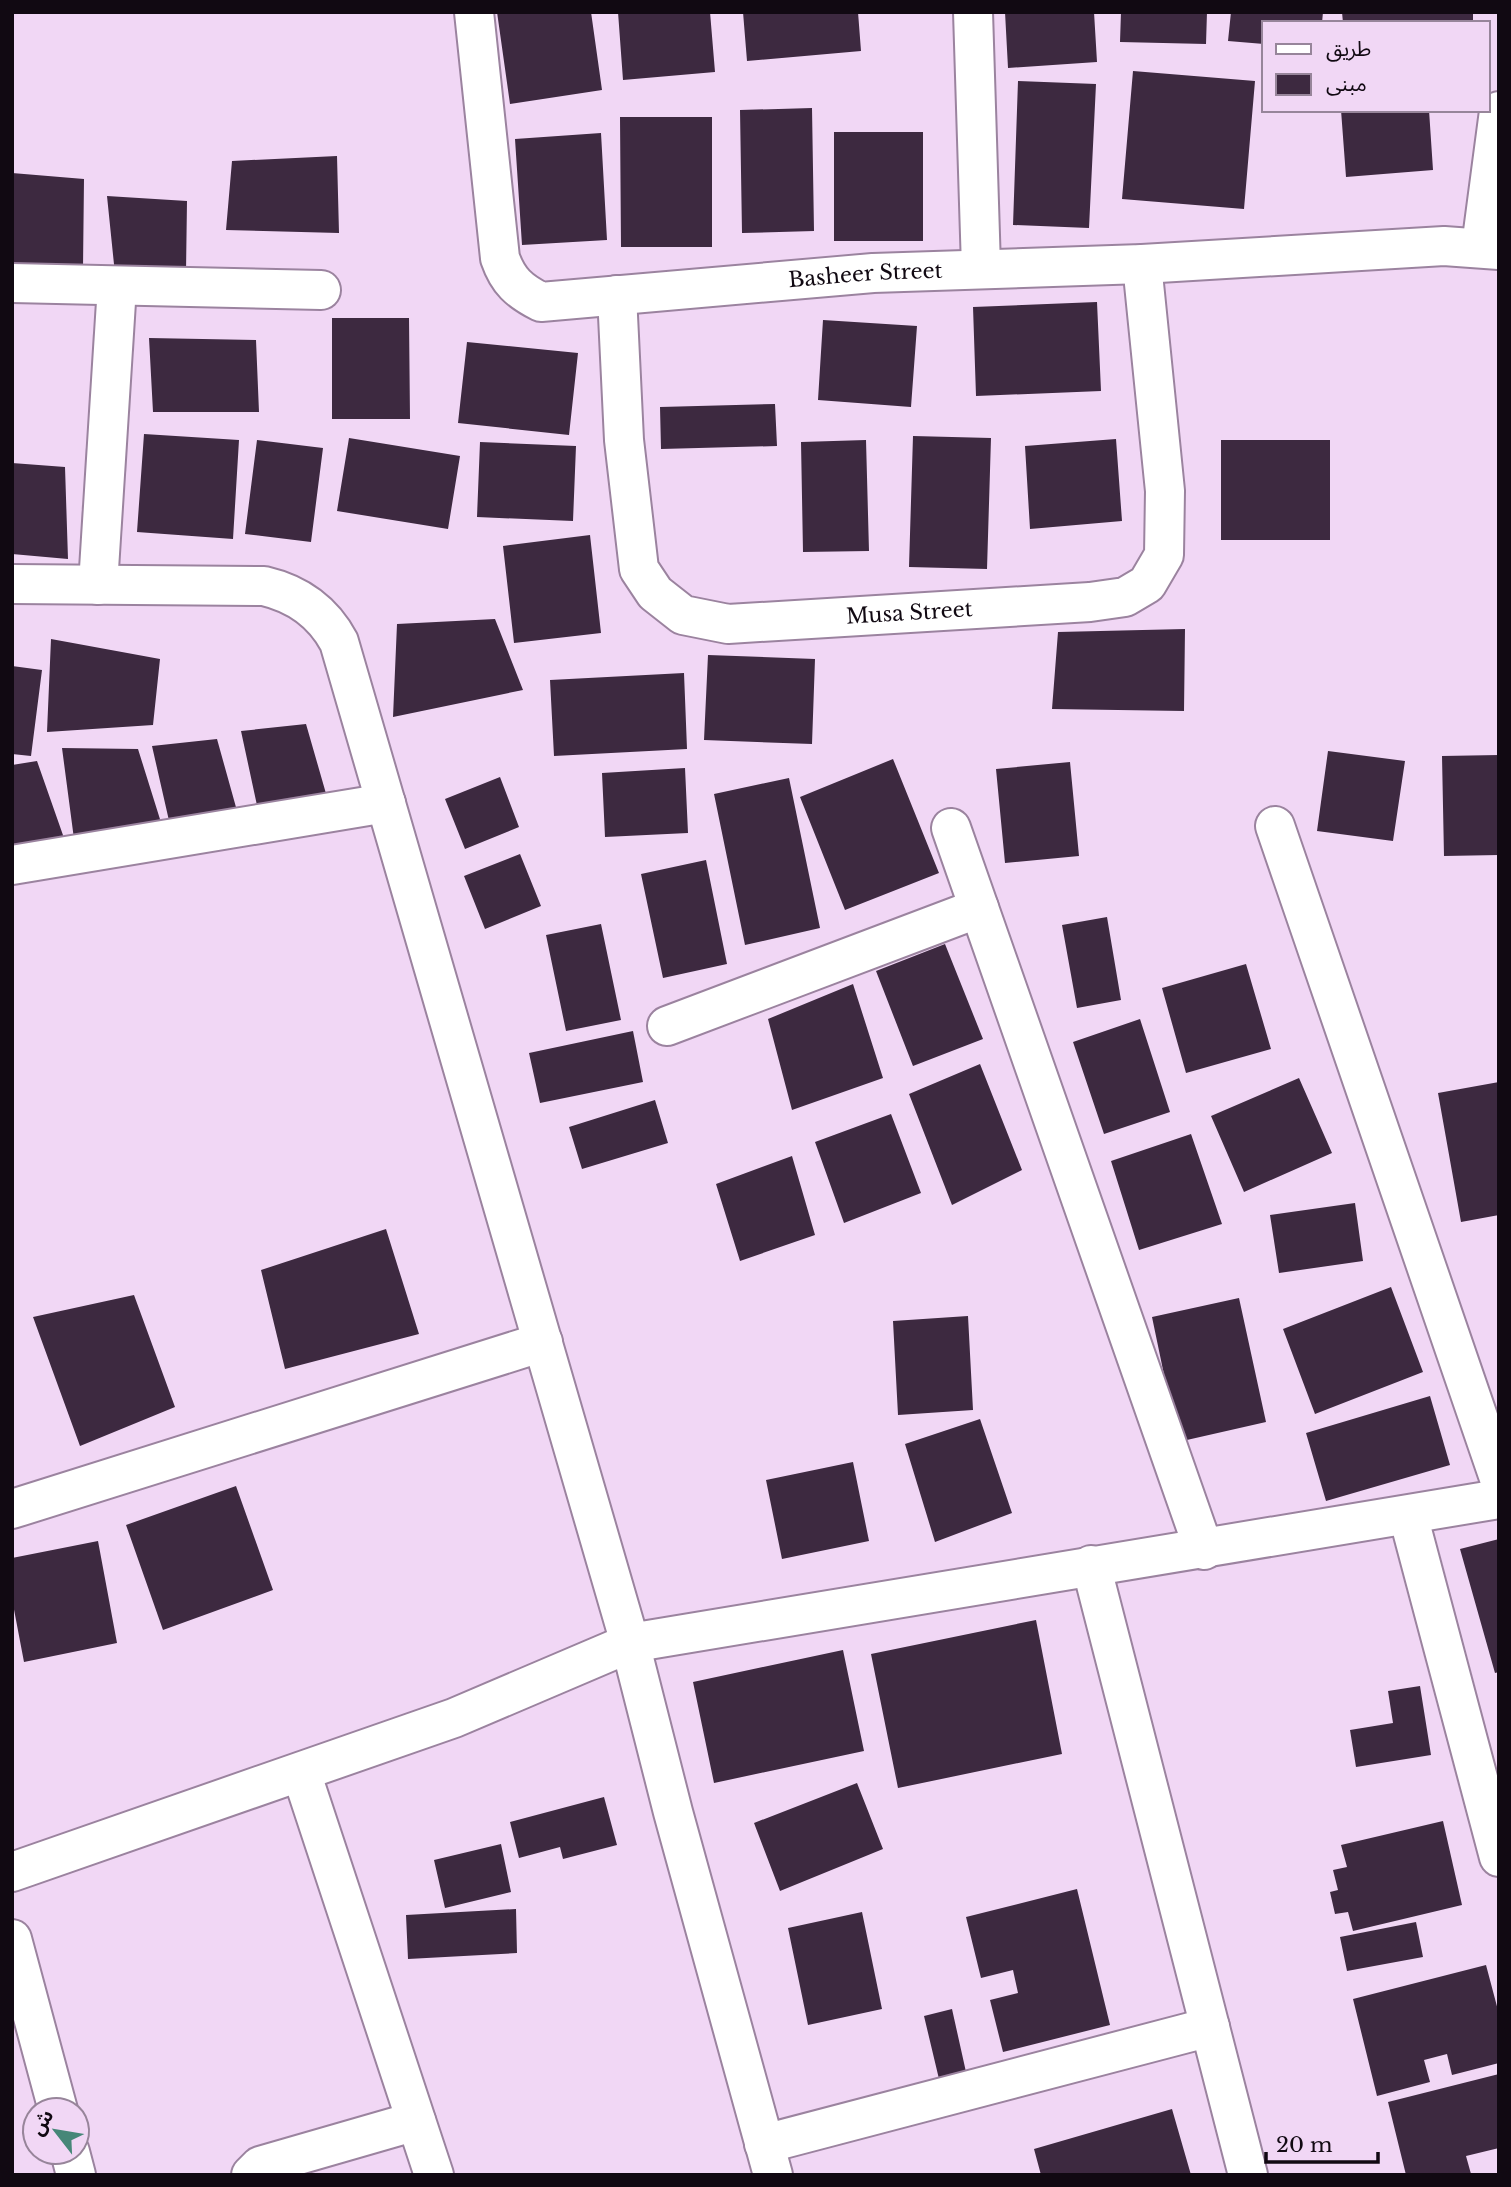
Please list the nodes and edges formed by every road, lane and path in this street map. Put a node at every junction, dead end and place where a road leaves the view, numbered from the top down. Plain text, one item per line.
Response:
1 (474, 12) edge
2 (973, 12) edge
3 (1499, 111) edge
4 (1490, 249) edge
5 (1142, 264) junction
6 (981, 267) junction
7 (12, 284) edge
8 (117, 286) junction
9 (321, 290) dead end
10 (617, 295) junction
11 (12, 584) edge
12 (97, 585) junction
13 (386, 803) junction
14 (1275, 826) dead end
15 (951, 828) dead end
16 (12, 865) edge
17 (979, 908) junction
18 (667, 1026) dead end
19 (543, 1342) junction
20 (1499, 1478) edge
21 (1499, 1499) edge
22 (12, 1509) edge
23 (1408, 1515) junction
24 (1204, 1550) junction
25 (1091, 1565) junction
26 (630, 1643) junction
27 (301, 1772) junction
28 (1499, 1857) edge
29 (12, 1872) edge
30 (12, 1939) edge
31 (1210, 2027) junction
32 (54, 2096) edge
33 (416, 2121) junction
34 (769, 2159) edge
35 (251, 2175) edge
36 (434, 2175) edge
37 (1248, 2175) edge

1 - 10 street, Basheer Street
2 - 6 street
3 - 4 street
4 - 5 street, Basheer Street
5 - 6 street, Basheer Street
5 - 10 street, Musa Street
6 - 10 street, Basheer Street
7 - 8 street
8 - 9 street
8 - 12 street
11 - 12 street
12 - 13 street
13 - 16 street
13 - 19 street
14 - 20 street
15 - 17 street
17 - 18 street
17 - 24 street
19 - 22 street
19 - 26 street
21 - 23 street
23 - 24 street
23 - 28 street
24 - 25 street
25 - 26 street
25 - 31 street
26 - 27 street
26 - 34 street
27 - 29 street
27 - 33 street
30 - 32 street
31 - 34 street
31 - 37 street
33 - 35 street
33 - 36 street

